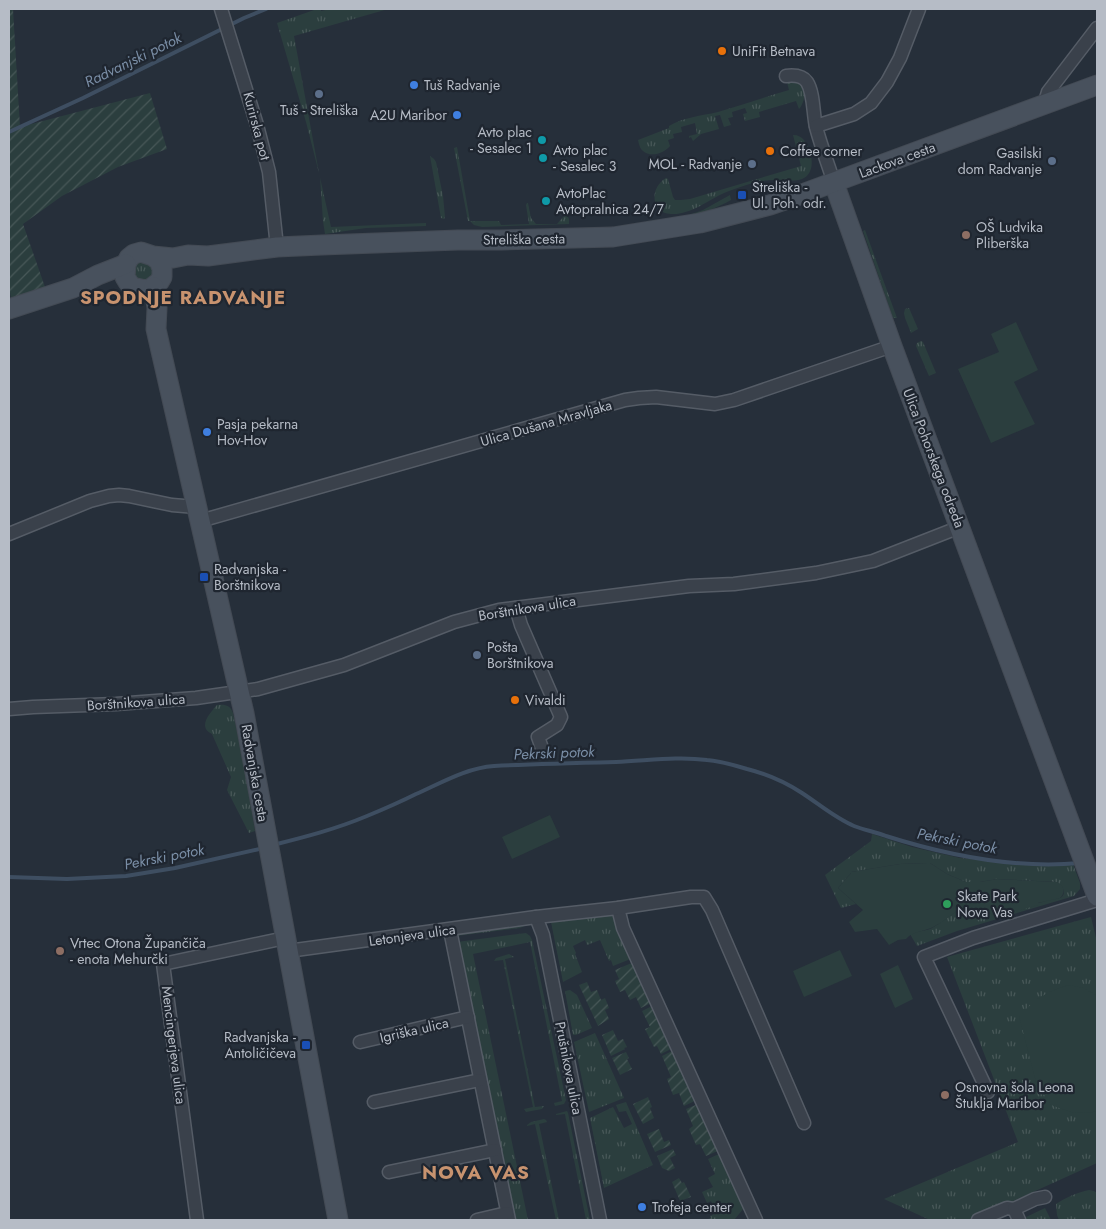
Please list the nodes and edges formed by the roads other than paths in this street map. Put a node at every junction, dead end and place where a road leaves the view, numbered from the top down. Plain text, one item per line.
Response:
1 (920, 9) edge
2 (221, 10) edge
3 (1097, 28) edge
4 (786, 76) dead end
5 (1097, 85) edge
6 (1044, 105) junction
7 (816, 126) junction
8 (834, 183) junction
9 (276, 247) junction
10 (153, 256) junction
11 (208, 256) junction
12 (142, 280) junction
13 (9, 309) edge
14 (892, 346) junction
15 (198, 514) junction
16 (960, 528) junction
17 (9, 534) edge
18 (516, 608) junction
19 (240, 693) junction
20 (9, 709) edge
21 (543, 751) dead end
22 (1097, 898) edge
23 (618, 908) junction
24 (536, 917) junction
25 (450, 930) junction
26 (286, 945) junction
27 (468, 1017) junction
28 (360, 1042) dead end
29 (480, 1080) junction
30 (988, 1092) dead end
31 (374, 1102) dead end
32 (804, 1123) dead end
33 (495, 1150) junction
34 (389, 1172) dead end
35 (1045, 1197) dead end
36 (1016, 1215) edge
37 (508, 1216) edge
38 (197, 1220) edge
39 (338, 1220) edge
40 (477, 1220) edge
41 (600, 1220) edge
42 (756, 1220) edge
43 (978, 1220) edge

1 - 7 street
2 - 9 street, Kurirska pot
3 - 6 street
4 - 7 street, Ulica Pohorskega odreda
5 - 6 street, Lackova cesta
6 - 8 street, Lackova cesta
7 - 8 street, Ulica Pohorskega odreda
8 - 9 street, Streliška cesta
8 - 14 street, Ulica Pohorskega odreda
9 - 11 street, Streliška cesta
10 - 11 street, Streliška cesta
10 - 12 street
10 - 12 street, Streliška cesta
11 - 12 street, Streliška cesta
12 - 13 street, Streliška cesta
12 - 15 street, Radvanjska cesta
14 - 15 street, Ulica Dušana Mravljaka
14 - 16 street, Ulica Pohorskega odreda
15 - 17 street
15 - 19 street, Radvanjska cesta
16 - 18 street, Borštnikova ulica
16 - 22 street, Ulica Pohorskega odreda
18 - 19 street, Borštnikova ulica
18 - 21 street
19 - 20 street, Borštnikova ulica
19 - 26 street, Radvanjska cesta
22 - 30 street
23 - 24 street, Letonjeva ulica
23 - 32 street, Letonjeva ulica
23 - 42 street
24 - 25 street, Letonjeva ulica
24 - 41 street, Prušnikova ulica
25 - 26 street, Letonjeva ulica
25 - 27 street, Igriška ulica
26 - 38 street, Mencingerjeva ulica
26 - 39 street, Radvanjska cesta
27 - 28 street, Igriška ulica
27 - 29 street, Igriška ulica
29 - 31 street
29 - 33 street, Igriška ulica
33 - 34 street
33 - 37 street, Igriška ulica
35 - 36 street
36 - 43 street
37 - 40 street, Igriška ulica

